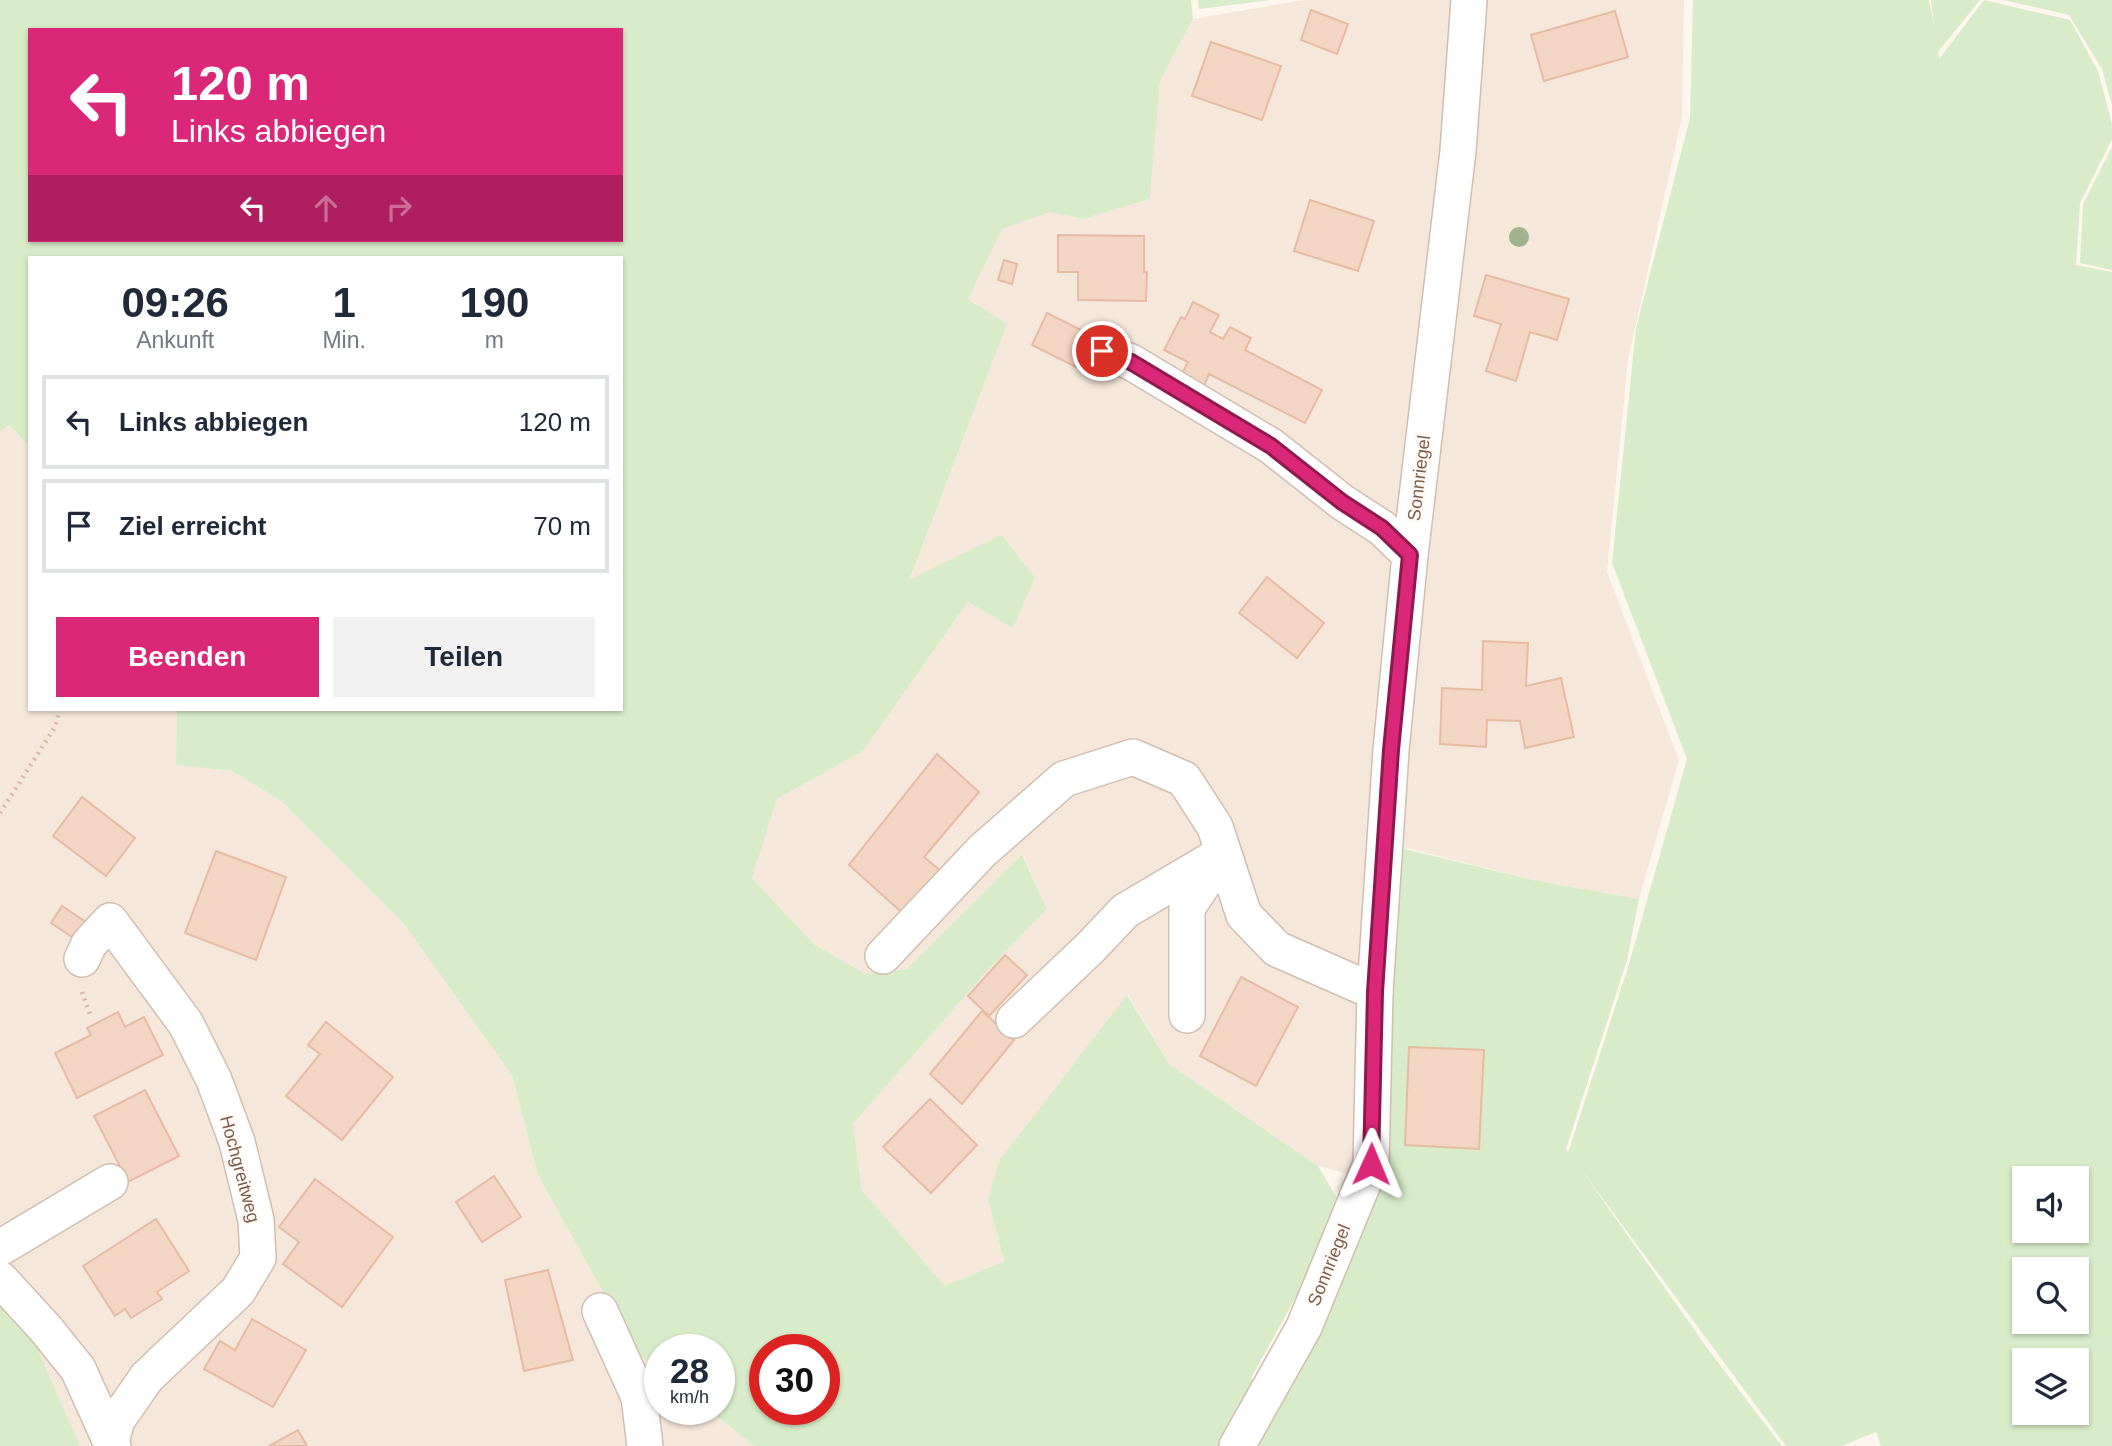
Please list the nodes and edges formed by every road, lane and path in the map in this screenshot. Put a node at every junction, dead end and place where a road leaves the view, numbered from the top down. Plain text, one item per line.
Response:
1 (1469, 0) edge
2 (1093, 347) dead end
3 (1410, 555) junction
4 (59, 711) edge
5 (0, 813) edge
6 (1223, 853) junction
7 (883, 956) dead end
8 (82, 958) dead end
9 (1375, 992) junction
10 (1187, 1015) dead end
11 (1014, 1020) dead end
12 (110, 1182) dead end
13 (0, 1248) edge
14 (0, 1279) edge
15 (600, 1311) dead end
16 (112, 1444) edge
17 (645, 1446) edge
18 (1237, 1446) edge

1 - 3 street, Sonnriegel
2 - 3 street
3 - 9 street, Sonnriegel
4 - 5 path
6 - 7 street
6 - 9 street
6 - 10 street
6 - 11 street
8 - 16 street, Hochgreitweg
9 - 18 street, Sonnriegel
12 - 13 street
14 - 16 street, Hochgreitweg
15 - 17 street

